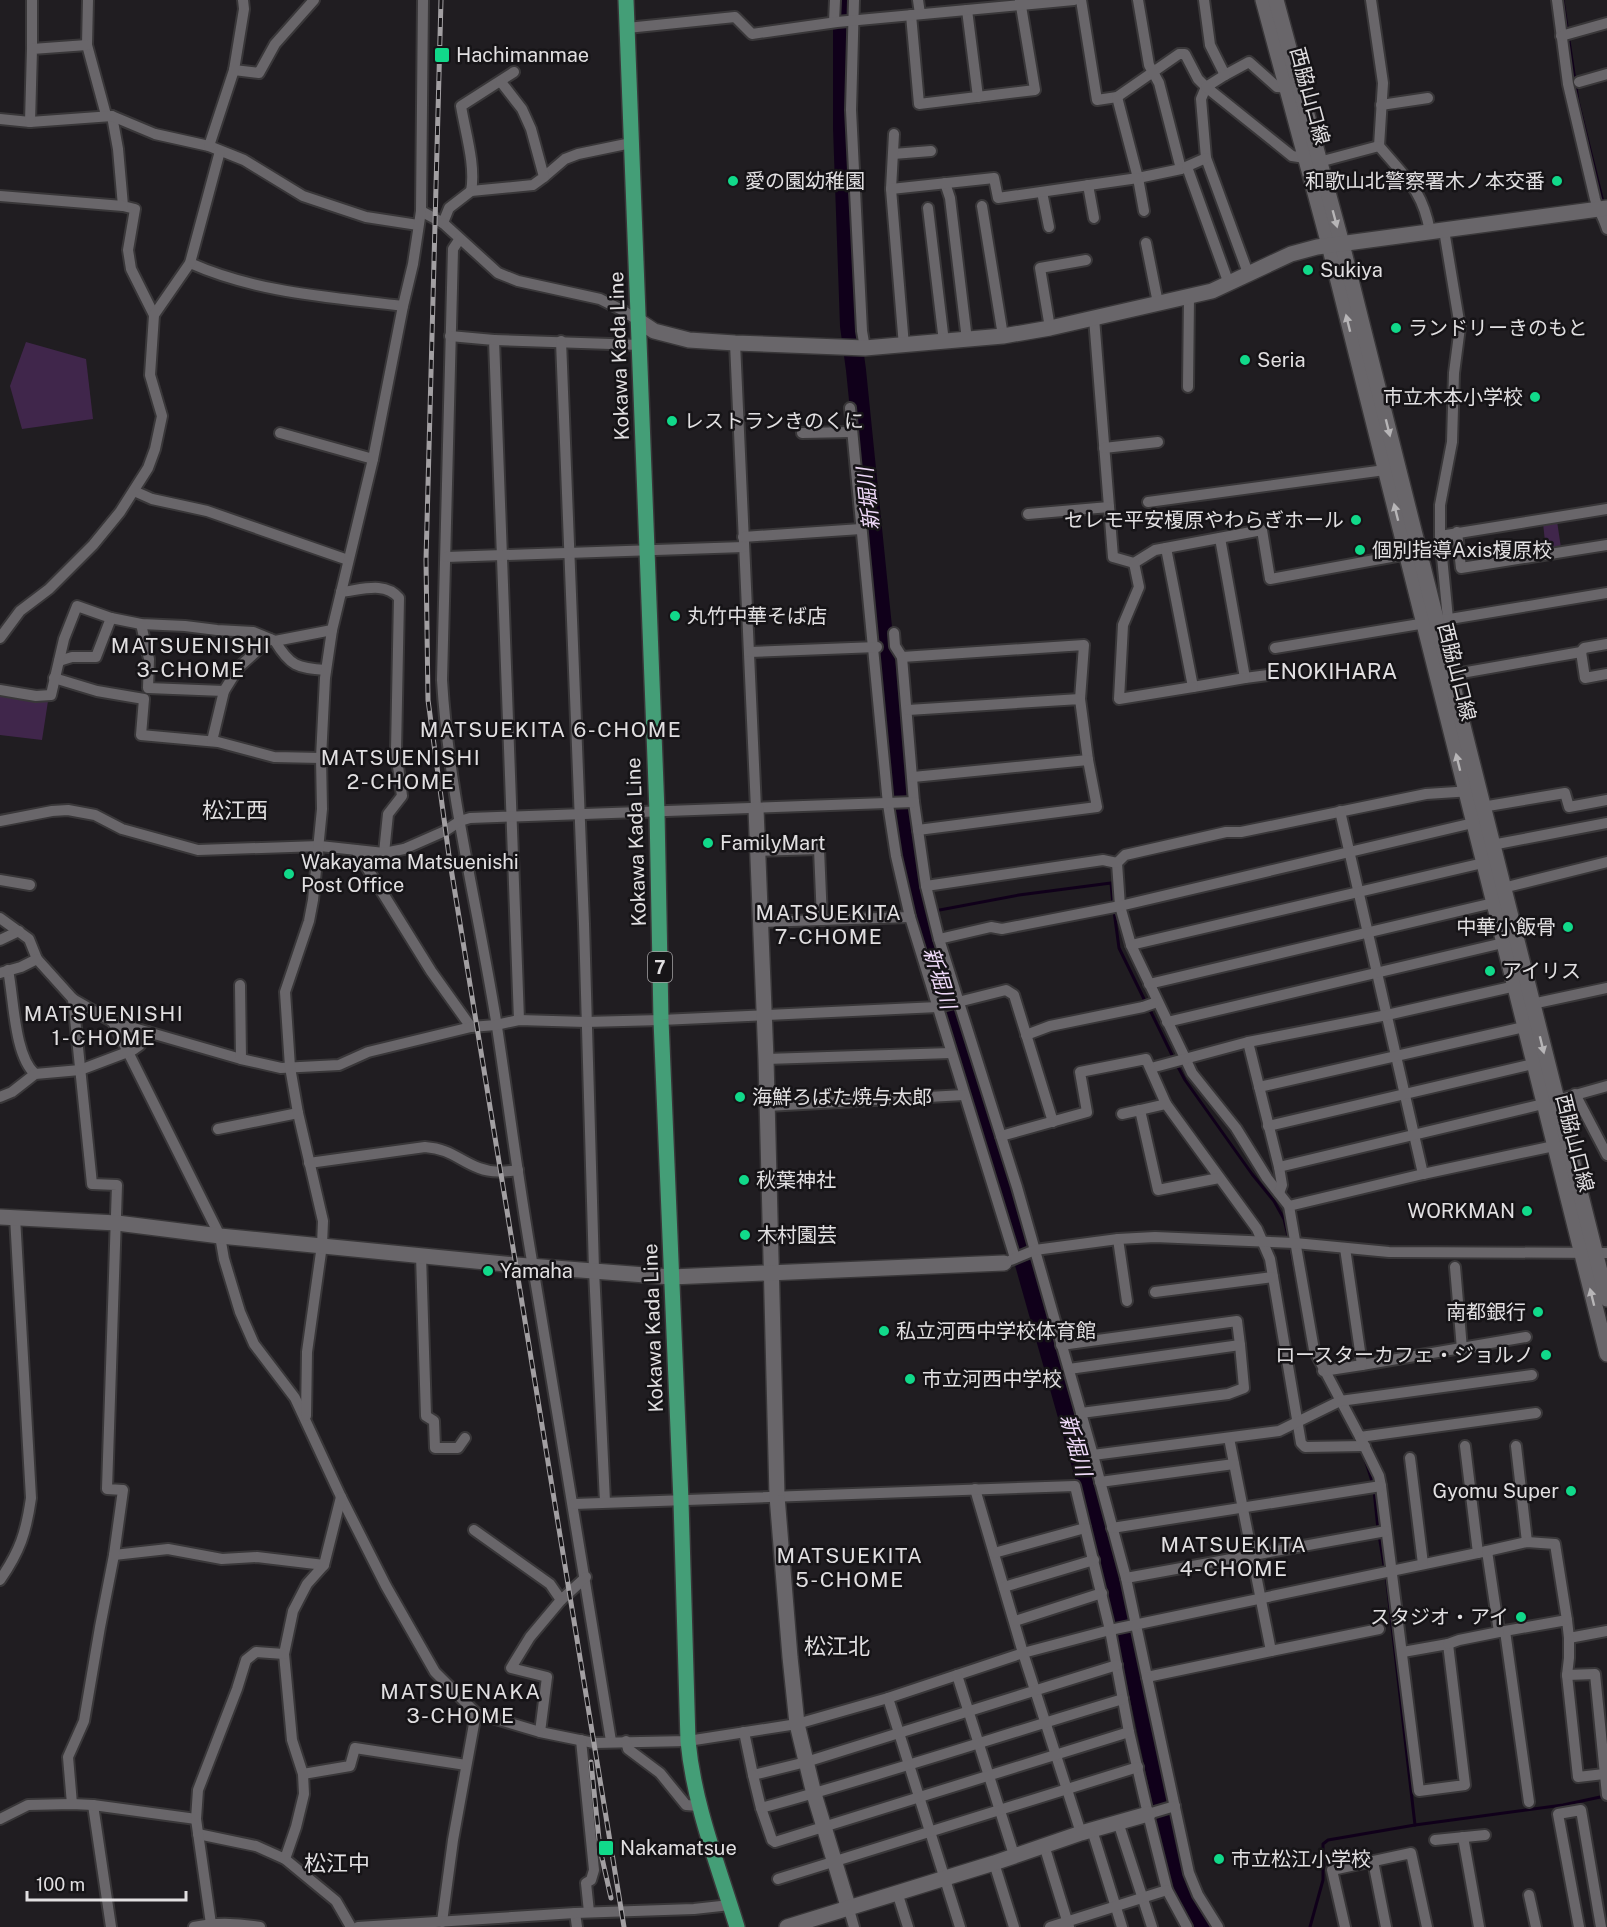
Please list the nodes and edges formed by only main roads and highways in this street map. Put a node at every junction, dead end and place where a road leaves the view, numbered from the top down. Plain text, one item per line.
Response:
1 (626, 0) edge
2 (737, 1927) edge

1 - 2 main road, Kokawa Kada Line / 7

